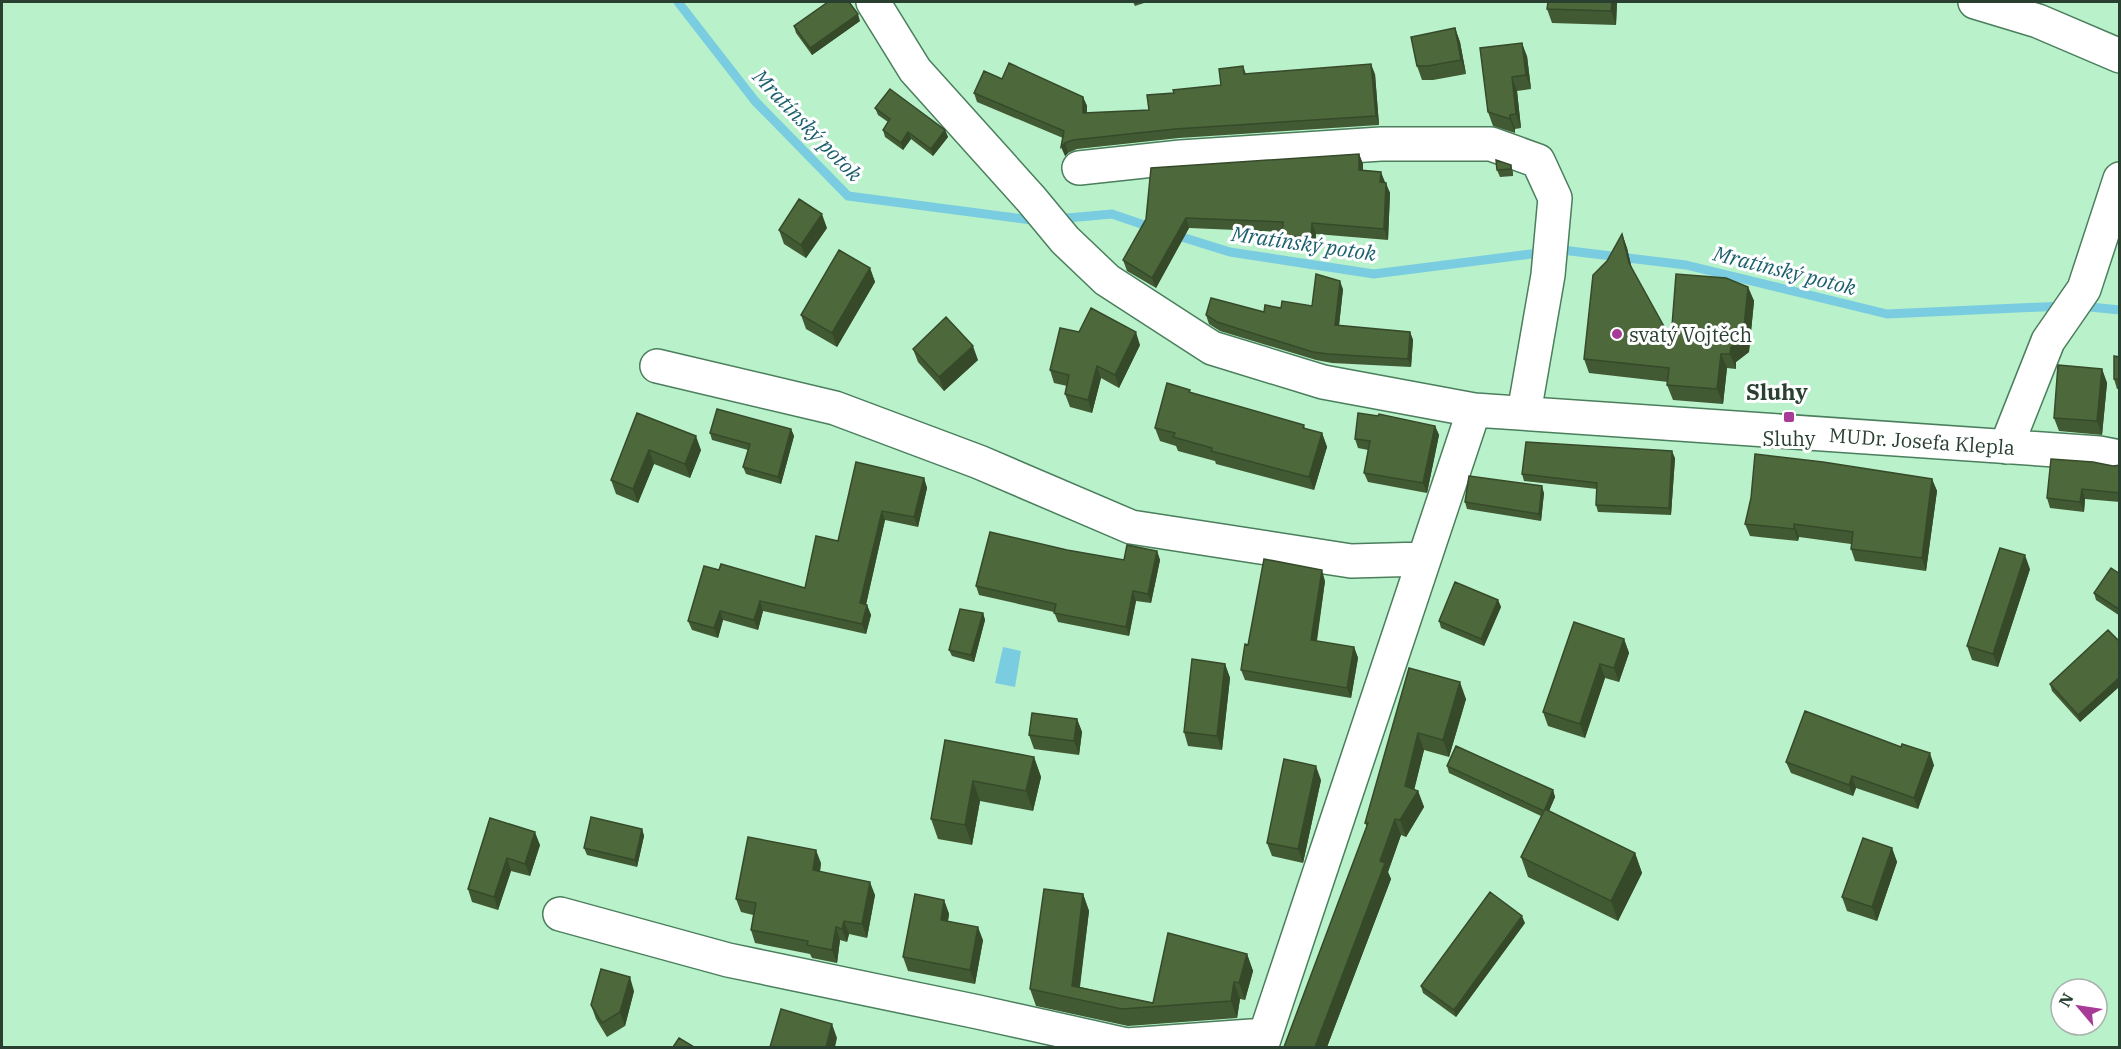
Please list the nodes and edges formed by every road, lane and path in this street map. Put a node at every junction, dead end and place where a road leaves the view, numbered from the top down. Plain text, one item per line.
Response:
1 (873, 2) edge
2 (1975, 2) edge
3 (2120, 56) edge
4 (1079, 168) dead end
5 (2120, 179) edge
6 (657, 366) dead end
7 (1474, 410) junction
8 (1524, 413) junction
9 (2006, 447) junction
10 (2120, 457) edge
11 (1424, 559) junction
12 (560, 914) dead end
13 (1263, 1041) edge

1 - 7 street, MUDr. Josefa Klepla
2 - 3 street
4 - 8 street
5 - 9 street
6 - 11 street
7 - 8 street, MUDr. Josefa Klepla
7 - 11 street
8 - 9 street, MUDr. Josefa Klepla
9 - 10 street, MUDr. Josefa Klepla
11 - 13 street
12 - 13 street

